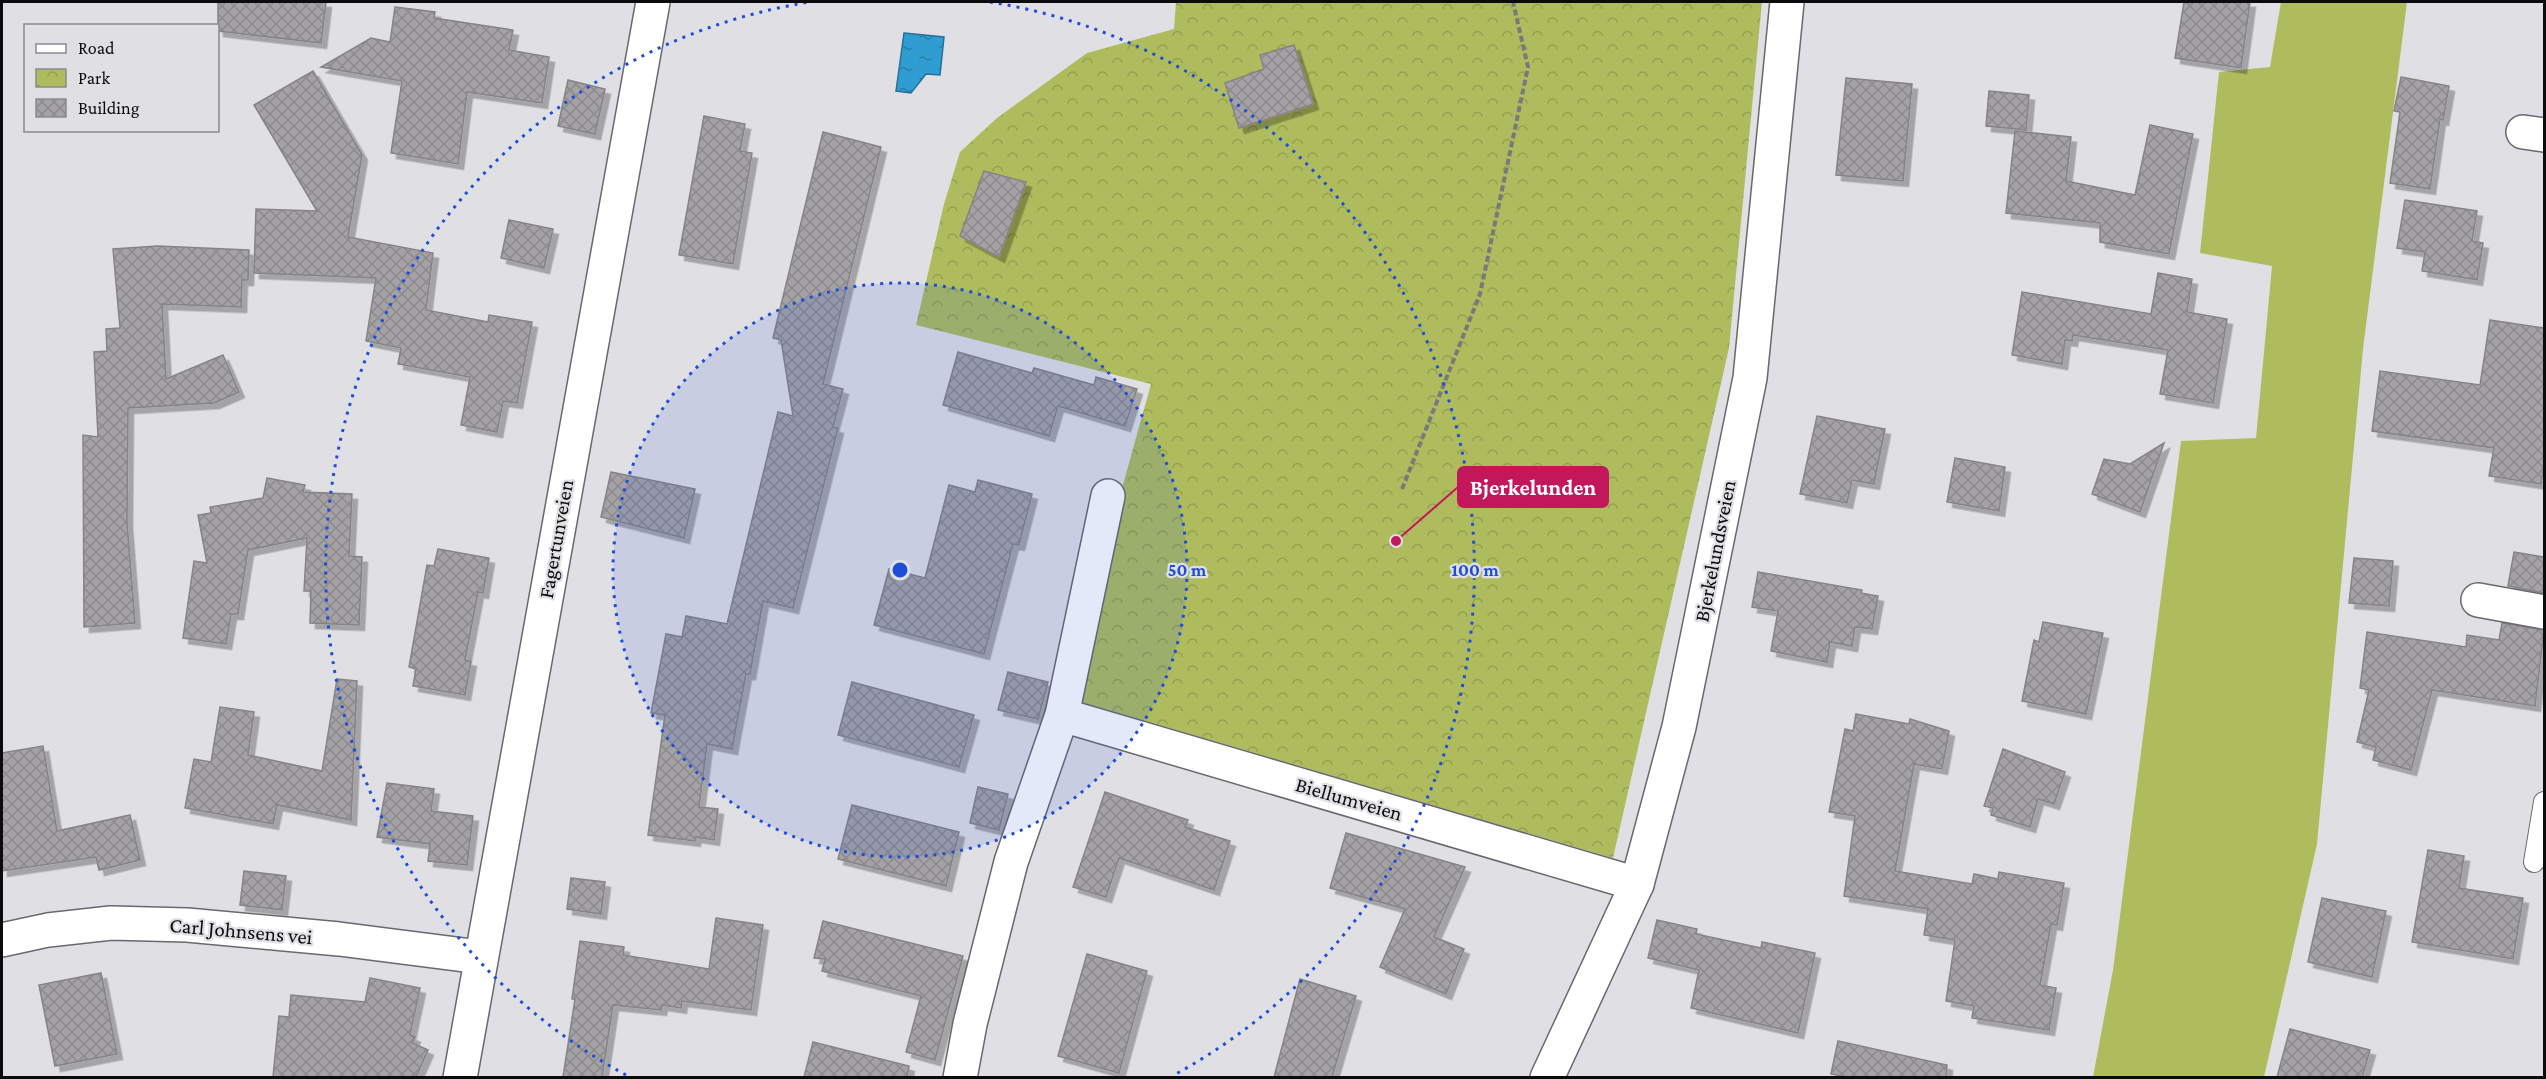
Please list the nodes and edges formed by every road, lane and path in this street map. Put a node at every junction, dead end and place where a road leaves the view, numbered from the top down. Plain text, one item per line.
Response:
1 (653, 2) edge
2 (1513, 2) edge
3 (1787, 2) edge
4 (1402, 489) dead end
5 (1108, 496) dead end
6 (2478, 600) dead end
7 (2544, 612) edge
8 (1062, 715) junction
9 (2544, 802) edge
10 (2534, 862) dead end
11 (1637, 884) junction
12 (2, 940) edge
13 (480, 957) junction
14 (460, 1077) edge
15 (960, 1077) edge
16 (1547, 1077) edge

1 - 13 street, Fagertunveien
2 - 4 path
3 - 11 street, Bjerkelundsveien
5 - 8 street
6 - 7 street
8 - 11 street, Biellumveien
8 - 15 street
9 - 10 lane
11 - 16 street, Bjerkelundsveien
12 - 13 street, Carl Johnsens vei
13 - 14 street, Fagertunveien

